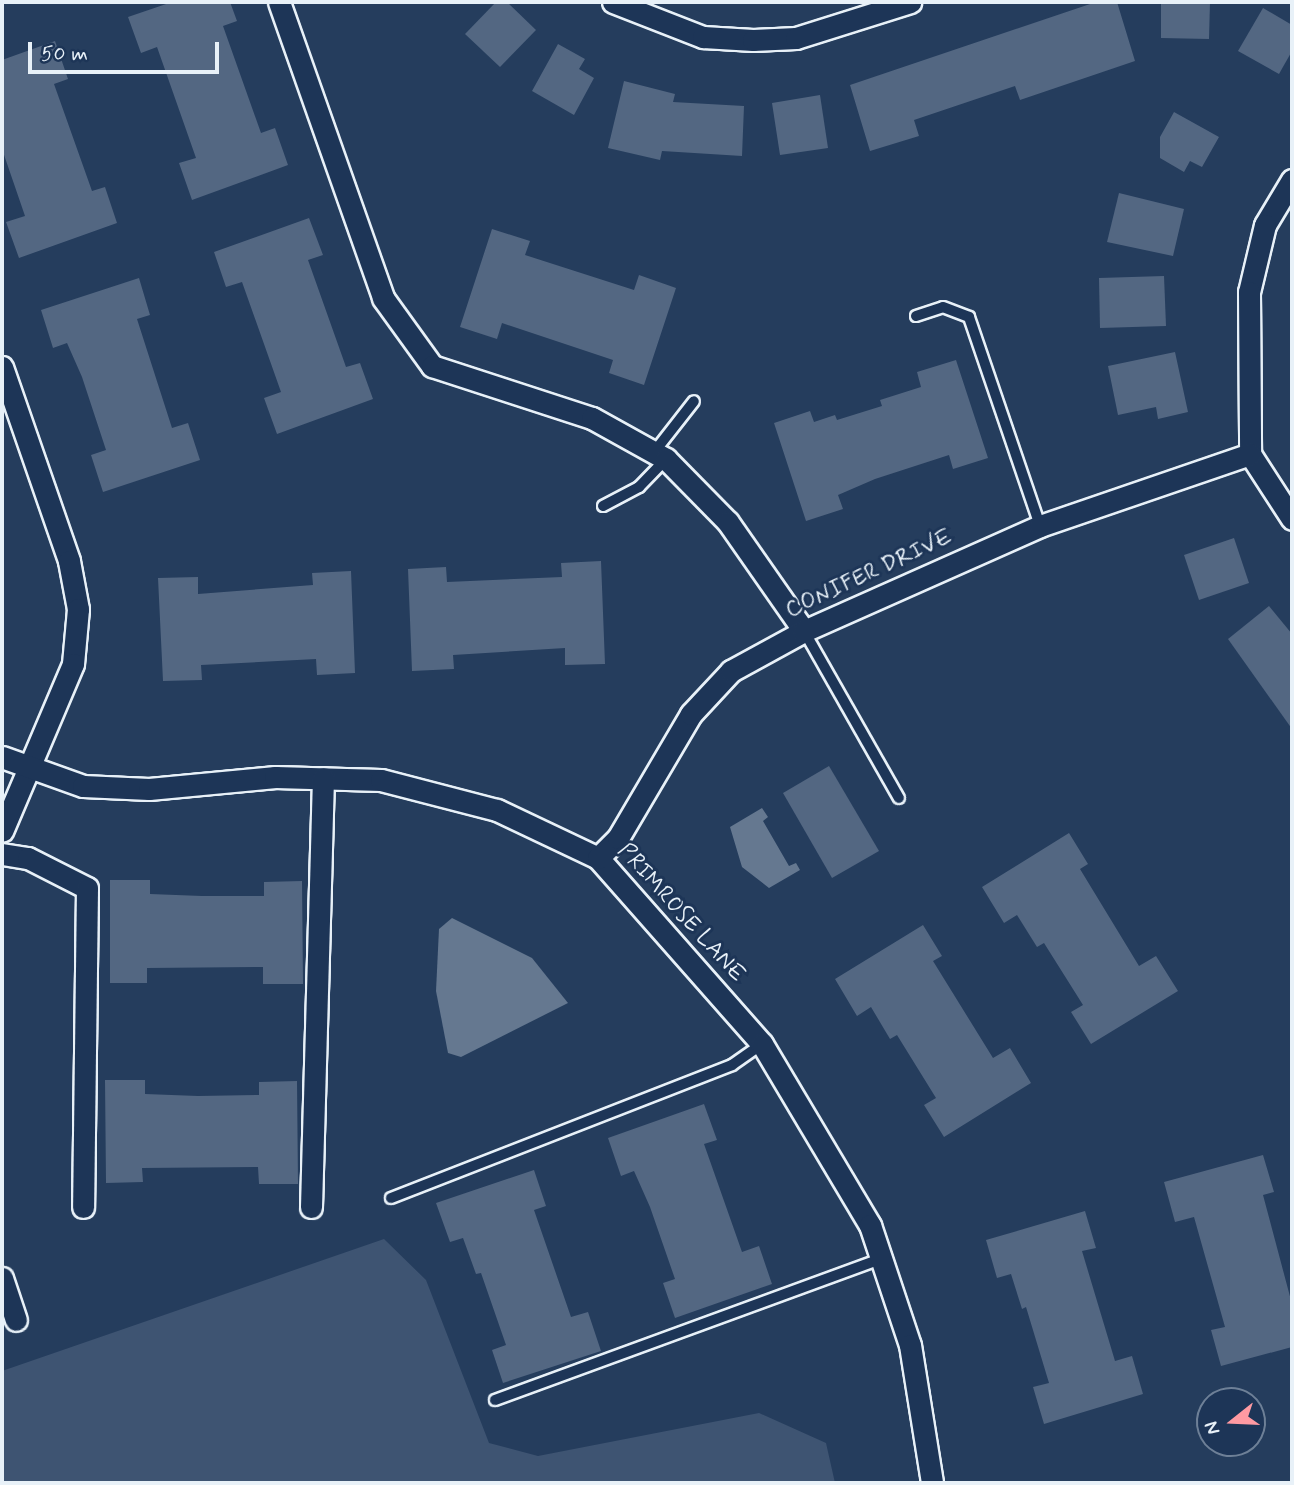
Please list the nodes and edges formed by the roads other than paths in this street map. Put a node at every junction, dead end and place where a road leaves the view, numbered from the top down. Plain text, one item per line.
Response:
1 (279, 2) edge
2 (613, 2) edge
3 (910, 2) edge
4 (1292, 180) edge
5 (916, 316) dead end
6 (2, 367) edge
7 (694, 401) dead end
8 (1250, 454) junction
9 (661, 455) junction
10 (603, 506) dead end
11 (1292, 519) edge
12 (1040, 526) junction
13 (804, 631) junction
14 (2, 757) edge
15 (30, 770) junction
16 (323, 778) junction
17 (899, 798) dead end
18 (2, 831) edge
19 (2, 854) edge
20 (598, 858) junction
21 (762, 1044) junction
22 (391, 1198) dead end
23 (312, 1206) dead end
24 (83, 1207) dead end
25 (885, 1257) junction
26 (2, 1278) edge
27 (16, 1320) dead end
28 (495, 1400) dead end
29 (932, 1483) edge

1 - 9 street
2 - 3 street
4 - 8 street
5 - 12 lane
6 - 15 street
7 - 9 lane
8 - 11 street
8 - 12 street, CONIFER DRIVE
9 - 10 lane
9 - 13 street
12 - 13 street, CONIFER DRIVE
13 - 17 lane
13 - 20 street, CONIFER DRIVE
14 - 15 street, PRIMROSE LANE
15 - 16 street, PRIMROSE LANE
15 - 18 street
16 - 20 street, PRIMROSE LANE
16 - 23 street
19 - 24 street
20 - 21 street, PRIMROSE LANE
21 - 22 lane
21 - 25 street, PRIMROSE LANE
25 - 28 lane
25 - 29 street, PRIMROSE LANE
26 - 27 street

